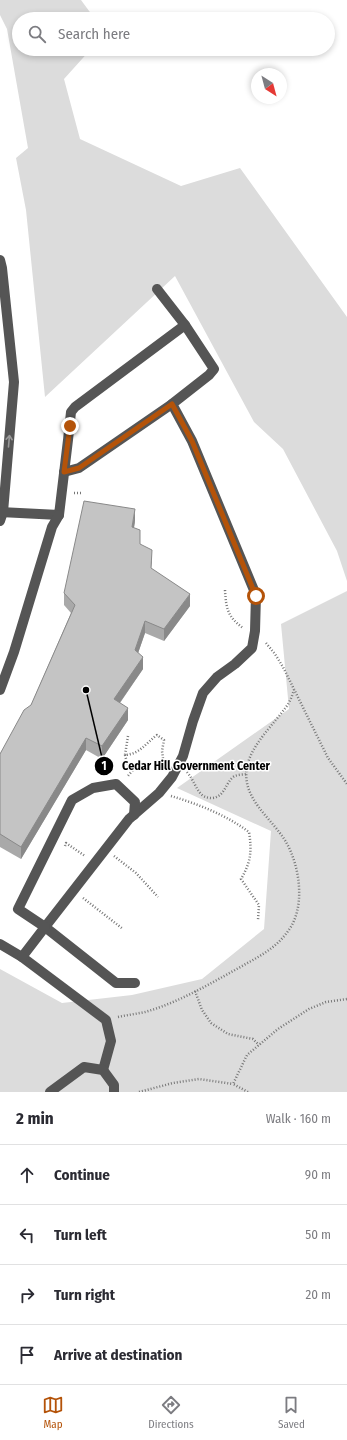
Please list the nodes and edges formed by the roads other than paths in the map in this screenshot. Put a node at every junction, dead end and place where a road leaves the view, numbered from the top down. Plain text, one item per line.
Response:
1 (0, 260) edge
2 (157, 289) dead end
3 (185, 325) junction
4 (172, 404) junction
5 (64, 472) junction
6 (1, 515) edge
7 (59, 515) junction
8 (0, 690) edge
9 (134, 815) junction
10 (45, 927) junction
11 (0, 944) edge
12 (22, 958) junction
13 (135, 983) dead end
14 (103, 1070) junction
15 (50, 1092) edge
16 (114, 1092) edge

6 -> 1 street
2 - 3 street
3 - 4 street
3 - 5 street
4 - 5 street
4 - 9 street
5 - 7 street
6 - 7 street
7 - 8 street
9 - 10 street
9 - 10 street
10 - 12 street
10 - 13 street
11 - 12 street
12 - 14 street
14 - 15 street
14 - 16 street

